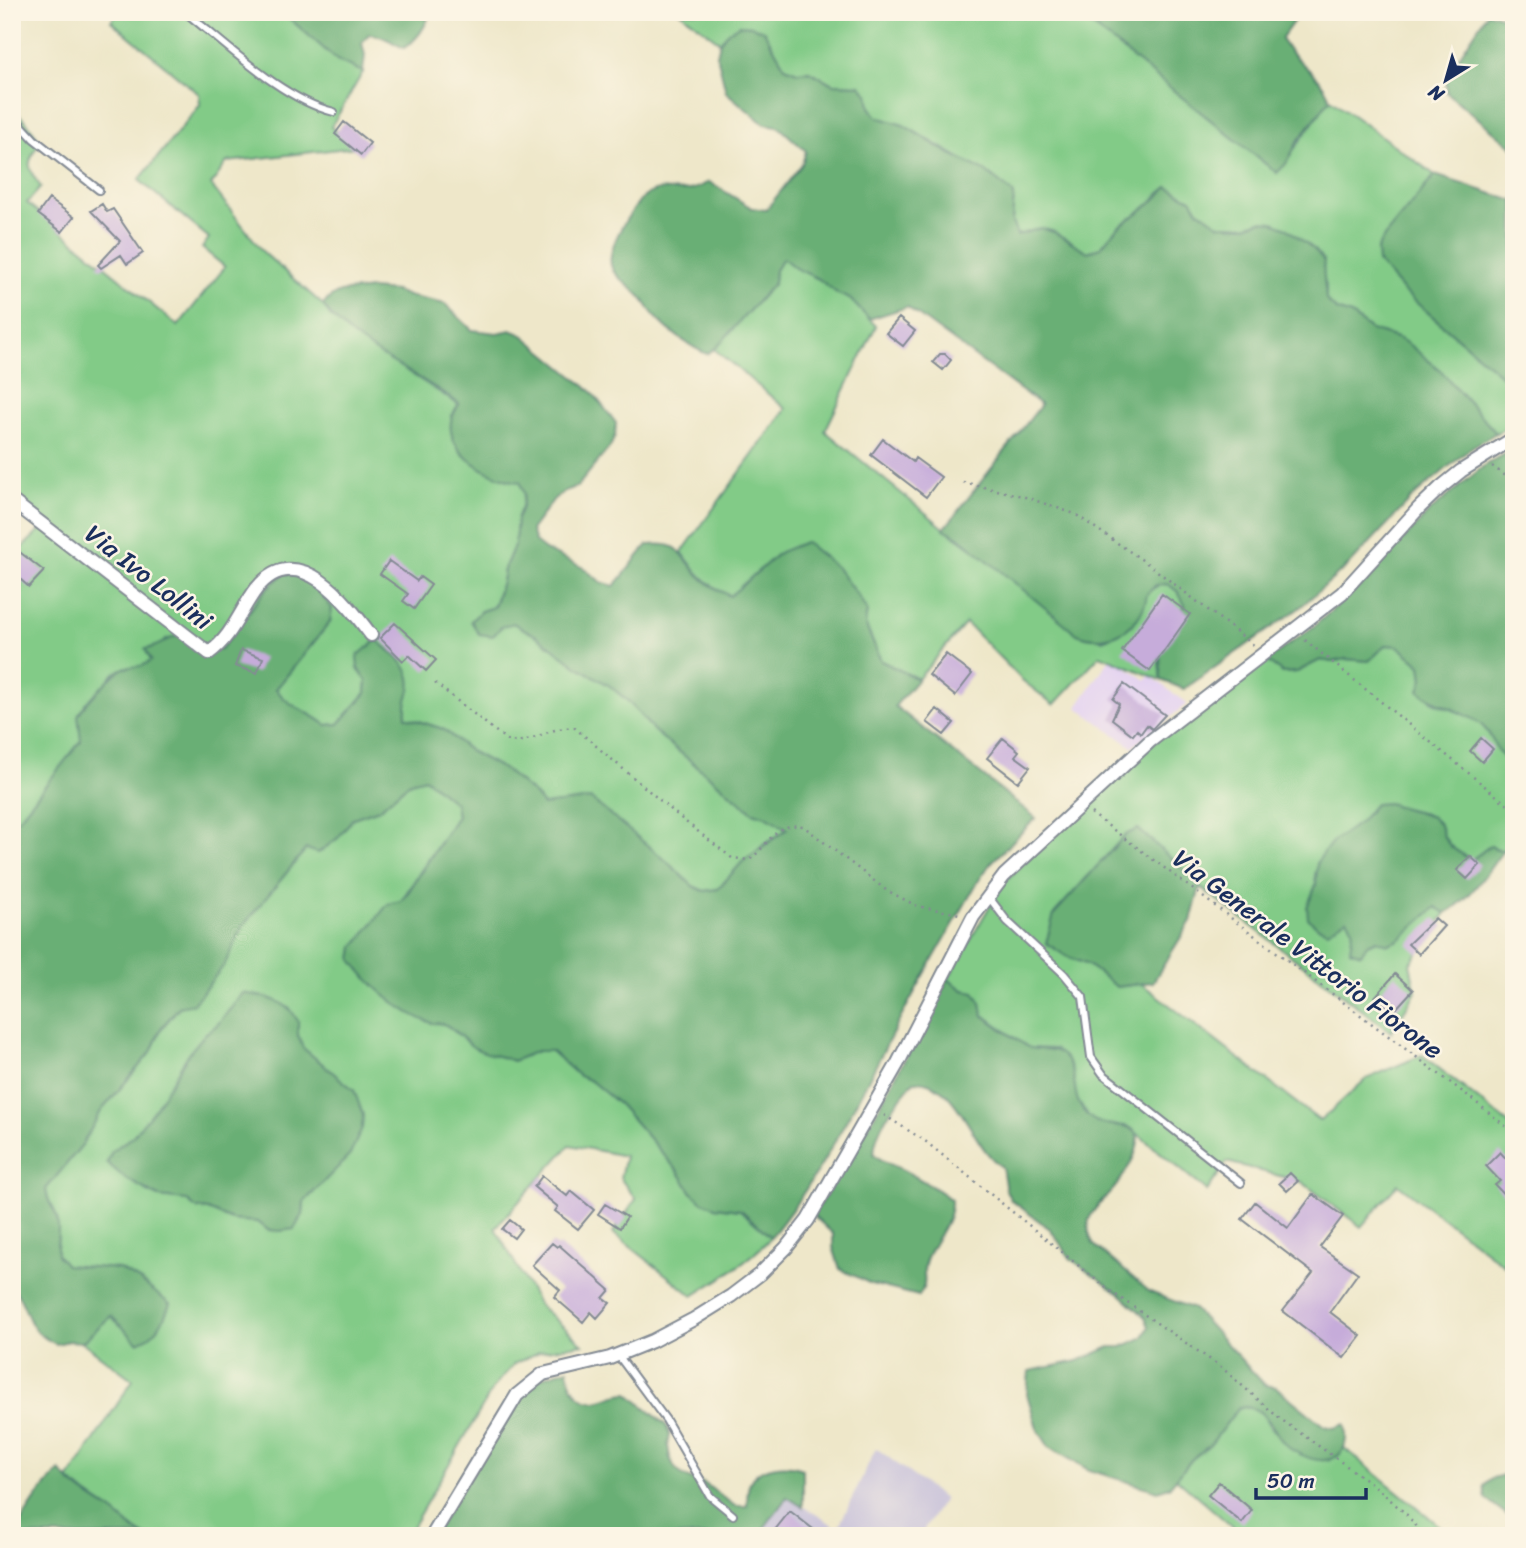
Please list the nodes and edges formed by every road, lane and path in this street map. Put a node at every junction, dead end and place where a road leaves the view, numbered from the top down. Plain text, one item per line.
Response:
1 (185, 12) edge
2 (334, 112) dead end
3 (12, 116) edge
4 (99, 190) dead end
5 (1514, 438) edge
6 (1481, 457) junction
7 (963, 482) dead end
8 (1514, 482) edge
9 (12, 501) edge
10 (1294, 631) junction
11 (371, 635) dead end
12 (1264, 653) junction
13 (436, 683) dead end
14 (1079, 805) junction
15 (1514, 810) edge
16 (988, 897) junction
17 (973, 917) junction
18 (873, 1107) junction
19 (1514, 1133) edge
20 (1241, 1183) dead end
21 (618, 1355) junction
22 (733, 1515) dead end
23 (432, 1536) edge
24 (1425, 1536) edge

1 - 2 lane
3 - 4 lane
5 - 6 street
6 - 8 path
6 - 10 street
7 - 12 path
9 - 11 street, Via Ivo Lollini
10 - 12 street
10 - 15 path
12 - 14 street
13 - 17 path
14 - 16 street
14 - 19 path, Via Generale Vittorio Fiorone
16 - 17 street
16 - 20 lane
17 - 18 street
18 - 21 street
18 - 24 path
21 - 22 lane
21 - 23 street

